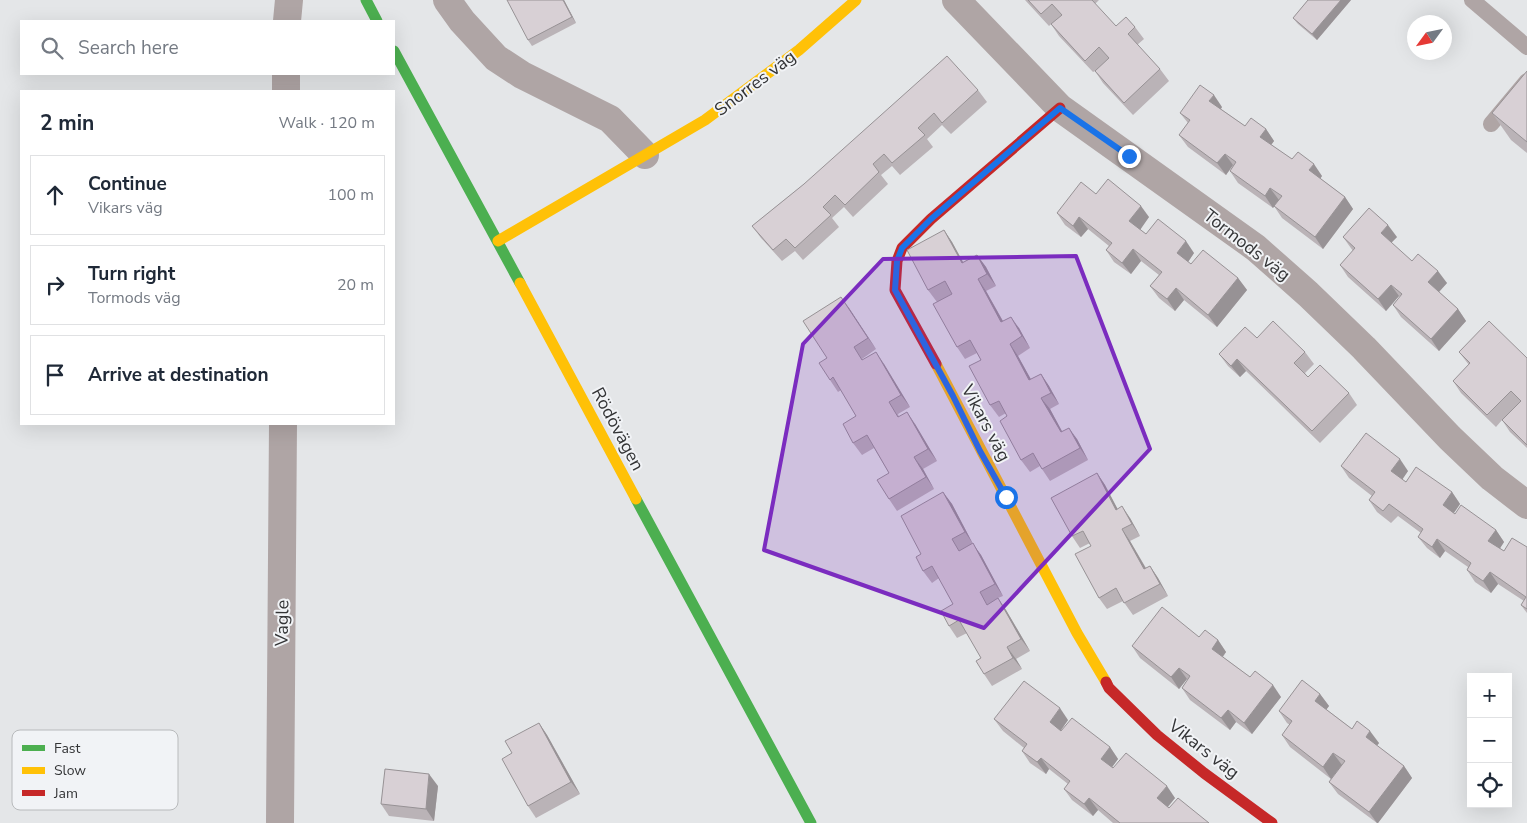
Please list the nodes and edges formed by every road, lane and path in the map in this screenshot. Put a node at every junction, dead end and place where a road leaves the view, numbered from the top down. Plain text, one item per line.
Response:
1 (289, 0) edge
2 (366, 0) edge
3 (447, 0) edge
4 (856, 0) edge
5 (956, 0) edge
6 (1472, 0) edge
7 (288, 20) edge
8 (376, 20) edge
9 (1527, 47) edge
10 (395, 53) edge
11 (286, 75) edge
12 (1527, 81) edge
13 (286, 90) edge
14 (1060, 108) junction
15 (1491, 124) dead end
16 (645, 155) junction
17 (498, 241) junction
18 (283, 425) edge
19 (1527, 505) edge
20 (280, 823) edge
21 (811, 823) edge
22 (1272, 823) edge

1 - 7 street
2 - 8 street
3 - 16 street
4 - 16 street, Snorres väg
5 - 14 street, Tormods väg
6 - 9 lane
10 - 17 street, Rödövägen
11 - 13 street
12 - 15 lane
14 - 19 street, Tormods väg
14 - 22 street, Vikars väg
16 - 17 street, Snorres väg
17 - 21 street, Rödövägen
18 - 20 street, Vagle

